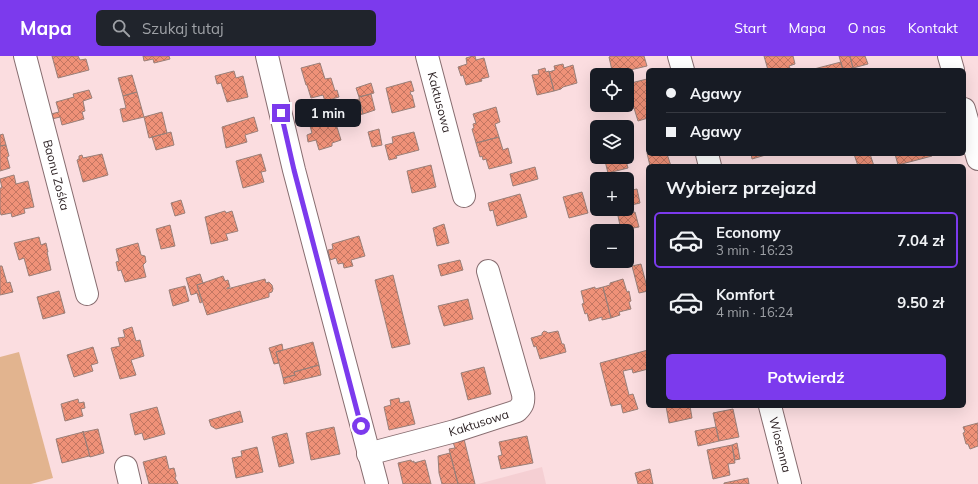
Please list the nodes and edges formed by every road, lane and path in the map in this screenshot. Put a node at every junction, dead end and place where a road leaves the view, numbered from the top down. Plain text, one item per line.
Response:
1 (25, 56) edge
2 (267, 56) edge
3 (427, 56) edge
4 (679, 56) edge
5 (949, 56) edge
6 (682, 68) edge
7 (952, 68) edge
8 (966, 116) edge
9 (978, 159) edge
10 (464, 196) dead end
11 (488, 271) dead end
12 (87, 294) dead end
13 (771, 408) edge
14 (368, 454) junction
15 (377, 484) edge
16 (790, 484) edge

1 - 12 street, Baonu Zośka
2 - 14 street
3 - 10 street, Kaktusowa
4 - 6 street
5 - 7 street
8 - 9 street
11 - 14 street, Kaktusowa
13 - 16 street, Wiosenna
14 - 15 street

